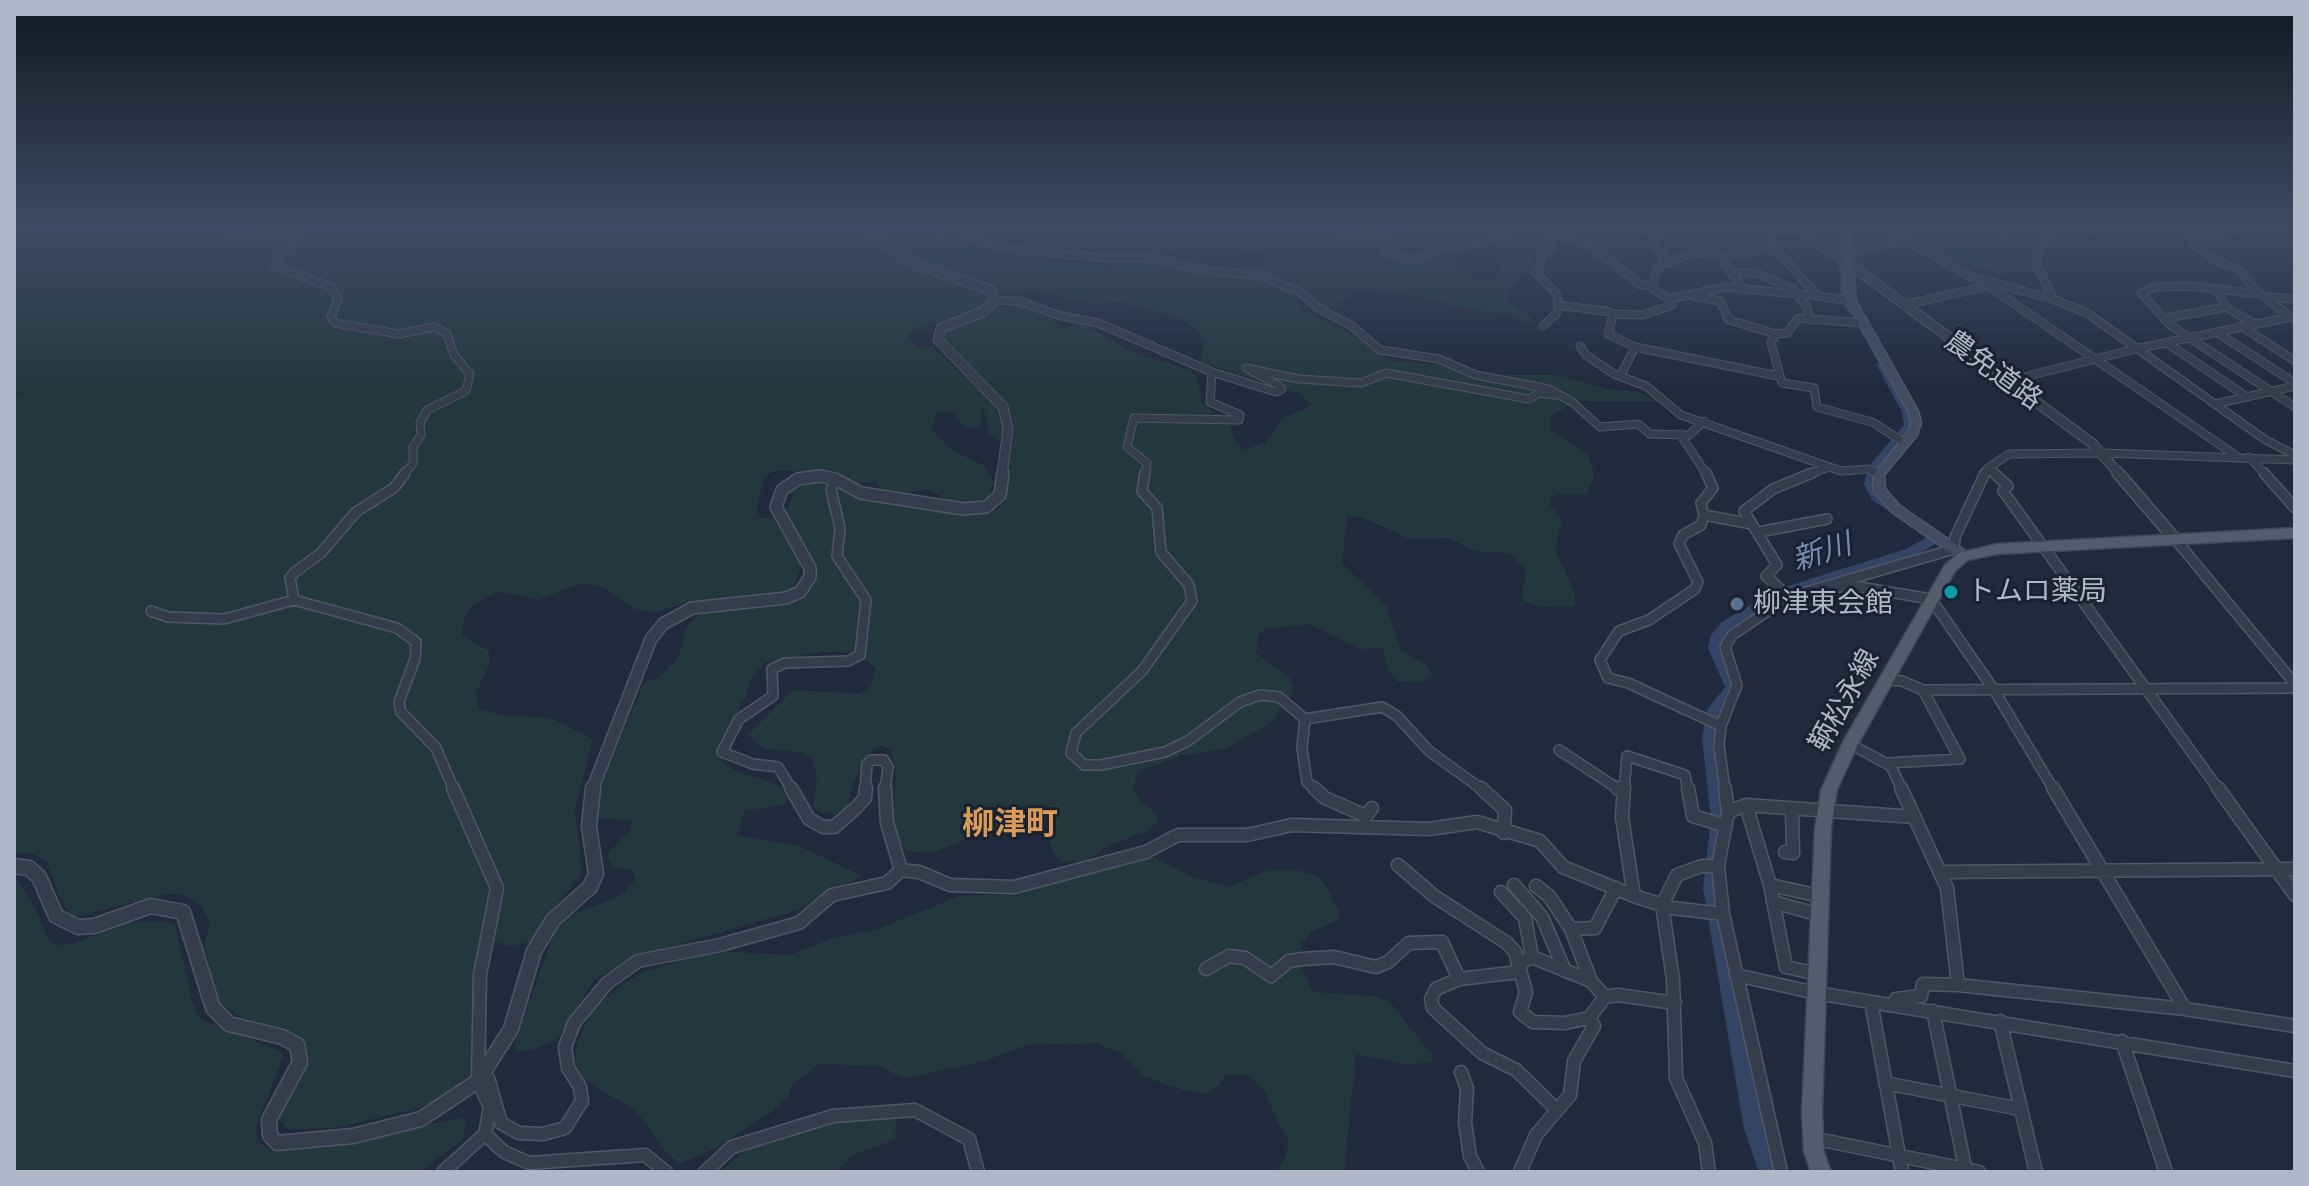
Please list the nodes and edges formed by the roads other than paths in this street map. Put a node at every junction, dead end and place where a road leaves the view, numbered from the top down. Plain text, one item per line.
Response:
1 (313, 280) edge
2 (963, 280) edge
3 (1273, 280) edge
4 (1543, 280) edge
5 (1635, 280) edge
6 (1653, 280) edge
7 (1734, 280) edge
8 (1777, 280) edge
9 (1803, 280) edge
10 (1846, 280) edge
11 (1872, 280) edge
12 (1978, 280) edge
13 (2044, 280) edge
14 (2251, 280) edge
15 (1986, 284) junction
16 (1648, 285) junction
17 (2216, 288) junction
18 (1744, 290) junction
19 (1689, 295) junction
20 (1799, 295) junction
21 (1817, 296) junction
22 (2263, 296) junction
23 (1669, 299) junction
24 (2053, 299) junction
25 (2295, 299) edge
26 (995, 300) junction
27 (1847, 300) junction
28 (1558, 305) junction
29 (1904, 305) junction
30 (2226, 307) junction
31 (1613, 314) junction
32 (2167, 318) junction
33 (2293, 319) edge
34 (1810, 320) junction
35 (1858, 323) junction
36 (2253, 323) junction
37 (1543, 326) dead end
38 (2241, 326) junction
39 (2216, 332) junction
40 (1776, 334) junction
41 (2191, 338) junction
42 (2167, 343) junction
43 (1580, 346) dead end
44 (1635, 347) junction
45 (2135, 349) junction
46 (2096, 359) junction
47 (2295, 361) edge
48 (1212, 372) junction
49 (1621, 375) junction
50 (1778, 376) junction
51 (2008, 381) junction
52 (2295, 385) edge
53 (2271, 392) junction
54 (1563, 396) junction
55 (2247, 397) junction
56 (2215, 404) junction
57 (2295, 407) edge
58 (1704, 421) junction
59 (1680, 434) junction
60 (1905, 443) junction
61 (2103, 453) junction
62 (2238, 457) junction
63 (2249, 457) junction
64 (2295, 458) edge
65 (1829, 467) junction
66 (1988, 468) junction
67 (1879, 474) junction
68 (835, 479) junction
69 (2295, 508) edge
70 (1704, 515) junction
71 (1827, 519) dead end
72 (1756, 528) junction
73 (2295, 533) edge
74 (2175, 539) junction
75 (2042, 546) junction
76 (1959, 552) junction
77 (1822, 586) junction
78 (1789, 597) junction
79 (1931, 599) junction
80 (294, 600) junction
81 (151, 611) dead end
82 (1887, 680) junction
83 (2295, 686) edge
84 (2148, 689) junction
85 (1923, 690) junction
86 (1994, 690) junction
87 (1305, 719) junction
88 (1721, 726) junction
89 (1850, 744) junction
90 (1559, 750) dead end
91 (1887, 763) junction
92 (1622, 791) junction
93 (1746, 805) junction
94 (1372, 808) dead end
95 (1792, 809) junction
96 (1825, 811) junction
97 (1728, 812) junction
98 (1915, 817) junction
99 (1726, 826) junction
100 (1504, 833) junction
101 (1785, 852) dead end
102 (1398, 865) dead end
103 (14, 866) edge
104 (1718, 866) junction
105 (2277, 869) junction
106 (2295, 869) edge
107 (901, 870) junction
108 (2105, 870) junction
109 (1941, 872) junction
110 (1514, 885) dead end
111 (1770, 885) junction
112 (1536, 886) dead end
113 (1616, 888) junction
114 (1501, 892) dead end
115 (2295, 895) edge
116 (1634, 896) junction
117 (1820, 896) junction
118 (1773, 902) junction
119 (1662, 905) junction
120 (1723, 914) junction
121 (1820, 915) junction
122 (1571, 929) junction
123 (1527, 960) junction
124 (1206, 969) dead end
125 (1565, 971) junction
126 (1817, 974) junction
127 (1736, 975) junction
128 (1459, 979) junction
129 (1591, 981) junction
130 (1958, 985) junction
131 (1816, 993) junction
132 (1605, 997) junction
133 (1871, 1002) junction
134 (1675, 1003) junction
135 (1896, 1005) junction
136 (2185, 1009) junction
137 (1933, 1011) junction
138 (1589, 1018) junction
139 (2000, 1021) junction
140 (2295, 1026) edge
141 (2122, 1041) junction
142 (2295, 1071) edge
143 (1461, 1072) dead end
144 (478, 1081) junction
145 (1885, 1083) junction
146 (1949, 1093) junction
147 (2020, 1109) junction
148 (1557, 1110) junction
149 (485, 1134) junction
150 (1812, 1138) junction
151 (1899, 1156) junction
152 (1970, 1171) edge
153 (443, 1172) edge
154 (666, 1172) edge
155 (705, 1172) edge
156 (978, 1172) edge
157 (1478, 1172) edge
158 (1520, 1172) edge
159 (1709, 1172) edge
160 (1781, 1172) edge
161 (1821, 1172) edge
162 (1902, 1172) edge
163 (2036, 1172) edge
164 (2166, 1172) edge

1 - 80 street
2 - 26 street
3 - 54 street
4 - 28 street
5 - 16 street
6 - 16 street
7 - 18 street
8 - 20 street
9 - 21 street
10 - 27 main road
11 - 29 street, 農免道路
12 - 15 street
13 - 24 street
14 - 22 street
15 - 24 street
15 - 29 street
15 - 46 street
16 - 23 street
17 - 22 street
17 - 30 street
17 - 32 street
18 - 19 street
18 - 20 street
19 - 23 street
19 - 40 street
20 - 21 street
20 - 34 street
21 - 27 street
22 - 25 street
22 - 33 street
23 - 31 street
24 - 45 street
26 - 48 street
26 - 68 street
27 - 35 main road
28 - 31 street
28 - 37 street
29 - 51 street, 農免道路
30 - 32 street
30 - 36 street
31 - 44 street
32 - 41 street
33 - 36 street
34 - 35 street
34 - 40 street
35 - 60 main road
36 - 38 street
38 - 39 street
38 - 47 street
39 - 41 street
39 - 52 street
40 - 50 street
41 - 42 street
41 - 53 street
42 - 45 street
42 - 55 street
43 - 49 street
44 - 49 street
44 - 50 street
45 - 46 street
45 - 56 street
46 - 51 street
46 - 62 street
48 - 54 street
48 - 87 street
49 - 58 street
50 - 60 street
51 - 61 street, 農免道路
52 - 53 street
53 - 55 street
53 - 57 street
54 - 59 street
55 - 56 street
56 - 64 street
58 - 59 street
58 - 65 street
59 - 70 street
60 - 67 main road
61 - 62 street
61 - 66 street
61 - 74 street, 農免道路
62 - 63 street
63 - 64 street
63 - 69 street
65 - 67 street
65 - 72 street
66 - 75 street
66 - 76 street
67 - 76 main road
68 - 107 street
68 - 144 street
70 - 72 street
70 - 88 street
71 - 72 street
72 - 78 street
73 - 74 main road
74 - 75 main road
74 - 83 street
75 - 76 main road
75 - 84 street
76 - 77 street
76 - 79 main road, 鞆松永線
77 - 78 street
77 - 79 street
78 - 88 street
79 - 82 main road, 鞆松永線
79 - 86 street
80 - 81 street
80 - 144 street
82 - 85 street
82 - 89 main road, 鞆松永線
83 - 84 street
84 - 86 street
84 - 105 street
85 - 86 street
85 - 91 street
86 - 108 street
87 - 94 street
87 - 100 street
88 - 97 street
89 - 91 street
89 - 96 main road, 鞆松永線
90 - 92 street
91 - 98 street
92 - 99 street
92 - 116 street
93 - 95 street
93 - 97 street
93 - 111 street
95 - 96 street
95 - 101 street
96 - 98 street
96 - 117 main road, 鞆松永線
97 - 99 street
98 - 109 street
99 - 104 street
100 - 107 street
100 - 113 street
102 - 123 street
103 - 144 street
104 - 119 street
104 - 120 street
105 - 106 street
105 - 108 street
105 - 115 street
107 - 144 street
108 - 109 street
108 - 136 street
109 - 130 street
110 - 125 street
111 - 117 street
111 - 118 street
112 - 122 street
113 - 116 street
113 - 122 street
114 - 123 street
116 - 119 street
117 - 121 main road, 鞆松永線
118 - 121 street
118 - 126 street
119 - 120 street
119 - 134 street
120 - 127 street
121 - 126 main road, 鞆松永線
122 - 129 street
123 - 125 street
123 - 128 street
123 - 138 street
124 - 128 street
125 - 129 street
126 - 131 main road, 鞆松永線
127 - 131 street
127 - 160 street
128 - 148 street
129 - 132 street
130 - 135 street
130 - 136 street
131 - 133 street
131 - 150 main road, 鞆松永線
132 - 134 street
132 - 138 street
133 - 135 street
133 - 145 street
134 - 159 street
135 - 137 street
136 - 140 street
137 - 139 street
137 - 146 street
138 - 148 street
139 - 141 street
139 - 147 street
141 - 142 street
141 - 164 street
143 - 157 street
144 - 149 street
145 - 146 street
145 - 151 street
146 - 147 street
146 - 152 street
147 - 163 street
148 - 158 street
149 - 153 street
149 - 154 street
150 - 151 street
150 - 161 main road, 鞆松永線
151 - 152 street
151 - 162 street
155 - 156 street

